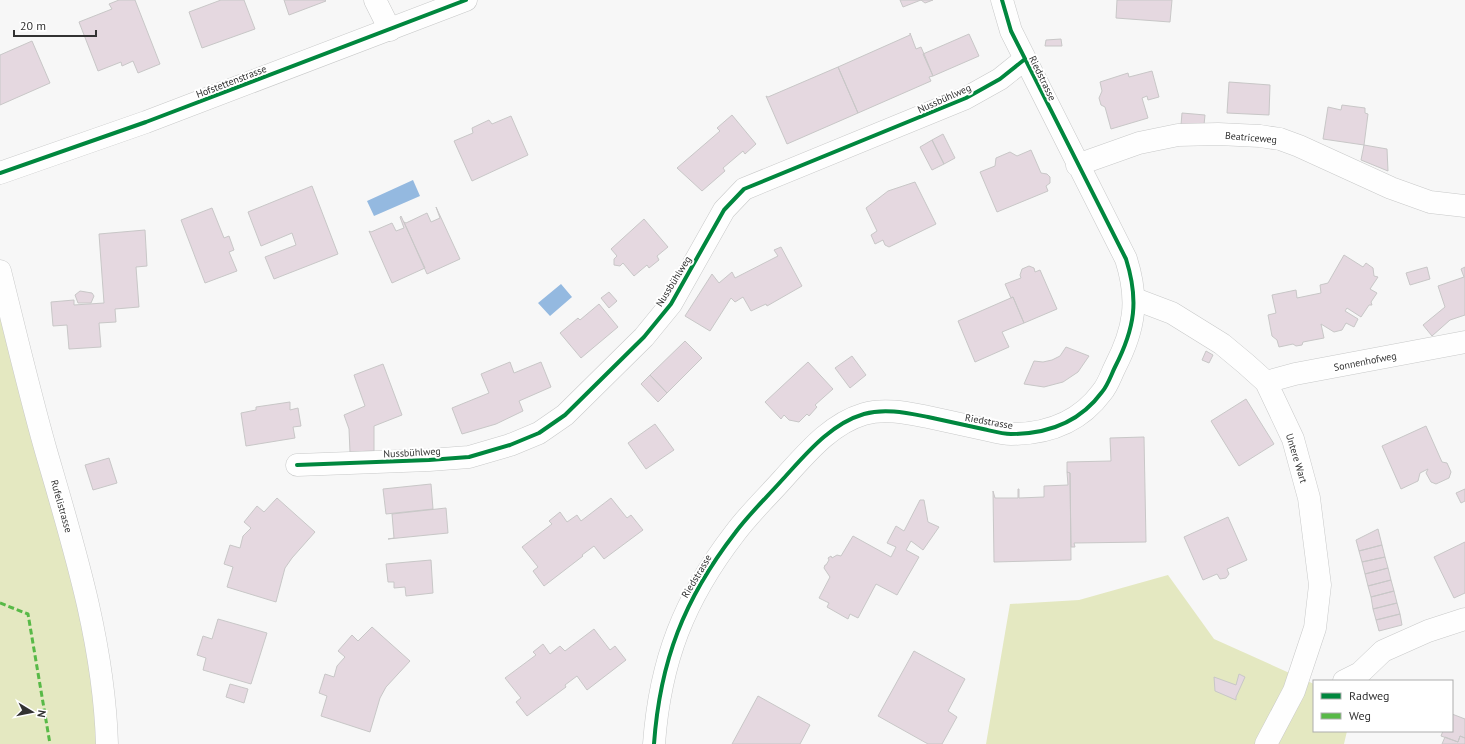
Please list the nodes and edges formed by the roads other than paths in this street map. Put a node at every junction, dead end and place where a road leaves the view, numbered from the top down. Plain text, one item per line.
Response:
1 (375, 0) edge
2 (466, 0) edge
3 (1002, 0) edge
4 (390, 30) junction
5 (1025, 59) junction
6 (1077, 165) junction
7 (0, 173) edge
8 (1465, 206) edge
9 (0, 271) edge
10 (1135, 299) junction
11 (1465, 342) edge
12 (1266, 382) junction
13 (298, 465) dead end
14 (1465, 619) edge
15 (1346, 680) edge
16 (1304, 690) edge
17 (107, 744) edge
18 (654, 744) edge
19 (1266, 744) edge

1 - 4 street
2 - 4 street, Hofstettenstrasse
3 - 5 street, Riedstrasse
4 - 7 street, Hofstettenstrasse
5 - 6 street, Riedstrasse
5 - 13 street, Nussbühlweg
6 - 8 street, Beatriceweg
6 - 10 street, Riedstrasse
9 - 17 street, Rufelistrasse
10 - 12 street, Untere Wart
10 - 18 street, Riedstrasse
11 - 12 street, Sonnenhofweg
12 - 16 street, Untere Wart
14 - 15 street
16 - 19 street, Untere Wart

